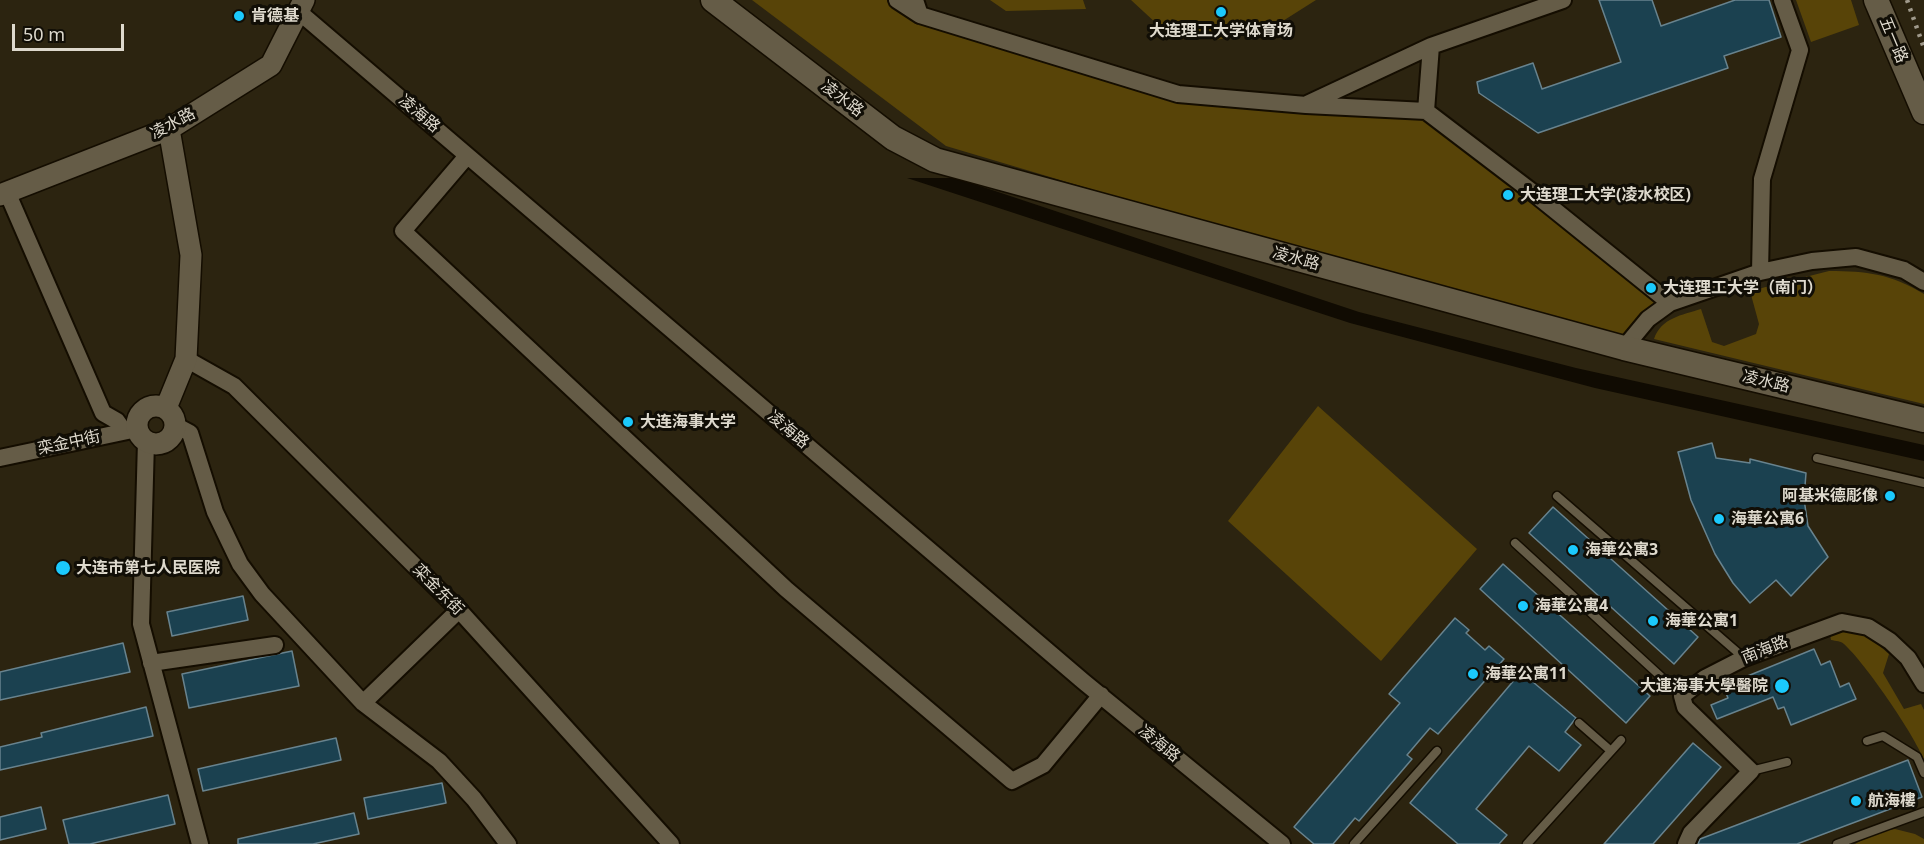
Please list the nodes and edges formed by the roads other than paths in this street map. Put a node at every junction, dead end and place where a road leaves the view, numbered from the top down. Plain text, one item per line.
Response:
1 (713, 0) edge
2 (897, 0) edge
3 (1563, 0) edge
4 (1782, 0) edge
5 (1876, 0) edge
6 (301, 6) edge
7 (918, 7) edge
8 (1431, 46) junction
9 (1305, 105) junction
10 (1426, 111) junction
11 (1924, 112) edge
12 (169, 129) junction
13 (467, 156) junction
14 (4, 194) edge
15 (1760, 272) junction
16 (1924, 282) edge
17 (1670, 303) junction
18 (1624, 348) junction
19 (186, 359) junction
20 (171, 417) junction
21 (1924, 420) edge
22 (136, 434) junction
23 (0, 458) edge
24 (1817, 458) dead end
25 (1924, 483) edge
26 (1557, 496) dead end
27 (1515, 543) dead end
28 (459, 610) junction
29 (275, 645) dead end
30 (1744, 658) junction
31 (151, 663) junction
32 (1924, 684) edge
33 (1101, 695) junction
34 (1682, 696) junction
35 (363, 703) junction
36 (1579, 723) dead end
37 (1621, 740) dead end
38 (1867, 741) dead end
39 (1437, 751) dead end
40 (1611, 751) junction
41 (1787, 762) dead end
42 (1751, 771) junction
43 (1924, 772) edge
44 (1924, 812) edge
45 (200, 844) edge
46 (508, 844) edge
47 (670, 844) edge
48 (1282, 844) edge
49 (1354, 844) edge
50 (1527, 844) edge
51 (1686, 844) edge
52 (1837, 844) edge

1 - 18 main road, 凌水路
2 - 7 street
3 - 8 street
4 - 15 street
5 - 11 main road, 五一路
6 - 12 street, 凌水路
6 - 13 street, 凌海路
7 - 9 street
8 - 9 street
8 - 10 street
9 - 10 street
10 - 17 street
12 - 14 street, 凌水路
12 - 19 street
13 - 33 street, 凌海路
13 - 33 street
14 - 22 street
15 - 16 street
15 - 17 street
17 - 18 street
18 - 21 main road, 凌水路
19 - 20 street
19 - 28 street, 栾金东街
20 - 22 street
20 - 22 street
20 - 35 street
22 - 23 street, 栾金中街
22 - 31 street
24 - 25 lane
26 - 30 lane
27 - 34 lane
28 - 35 street
28 - 47 street, 栾金东街
29 - 31 street
30 - 32 street, 南海路
30 - 34 street, 南海路
31 - 45 street
33 - 48 street, 凌海路
34 - 42 street
35 - 46 street
36 - 40 lane
37 - 40 lane
38 - 43 lane
39 - 49 lane
40 - 50 lane
41 - 42 lane
42 - 51 street
44 - 52 lane

